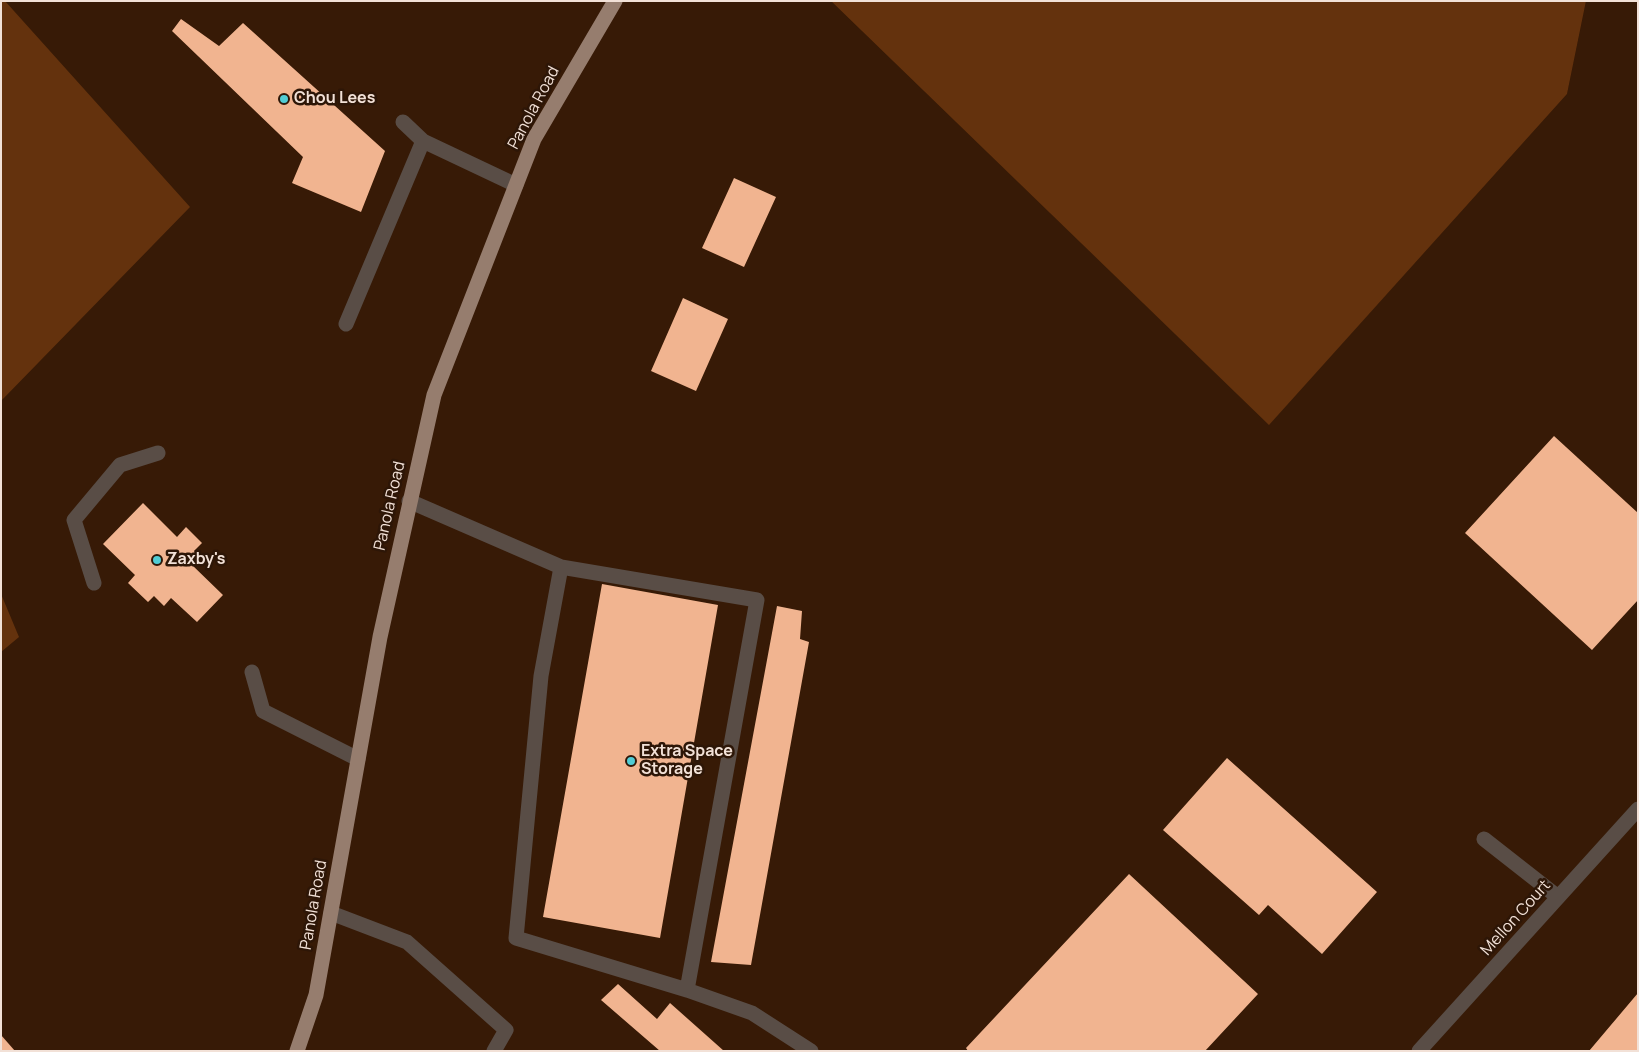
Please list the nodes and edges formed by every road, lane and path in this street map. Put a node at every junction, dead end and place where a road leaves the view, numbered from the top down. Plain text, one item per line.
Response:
1 (615, 1) edge
2 (403, 122) dead end
3 (423, 141) junction
4 (516, 185) junction
5 (346, 324) dead end
6 (158, 453) dead end
7 (409, 501) junction
8 (561, 567) junction
9 (94, 583) dead end
10 (252, 672) dead end
11 (358, 759) junction
12 (1638, 809) edge
13 (1484, 839) dead end
14 (1558, 897) junction
15 (331, 913) junction
16 (687, 990) junction
17 (297, 1051) edge
18 (494, 1051) edge
19 (811, 1051) edge
20 (1419, 1051) edge

1 - 4 main road, Panola Road
2 - 3 street
3 - 4 street
3 - 5 street
4 - 7 main road, Panola Road
6 - 9 street
7 - 8 street
7 - 11 main road, Panola Road
8 - 16 street
8 - 16 street
10 - 11 street
11 - 15 main road, Panola Road
12 - 14 street, Mellon Court
13 - 14 street
14 - 20 street, Mellon Court
15 - 17 main road, Panola Road
15 - 18 street
16 - 19 street

